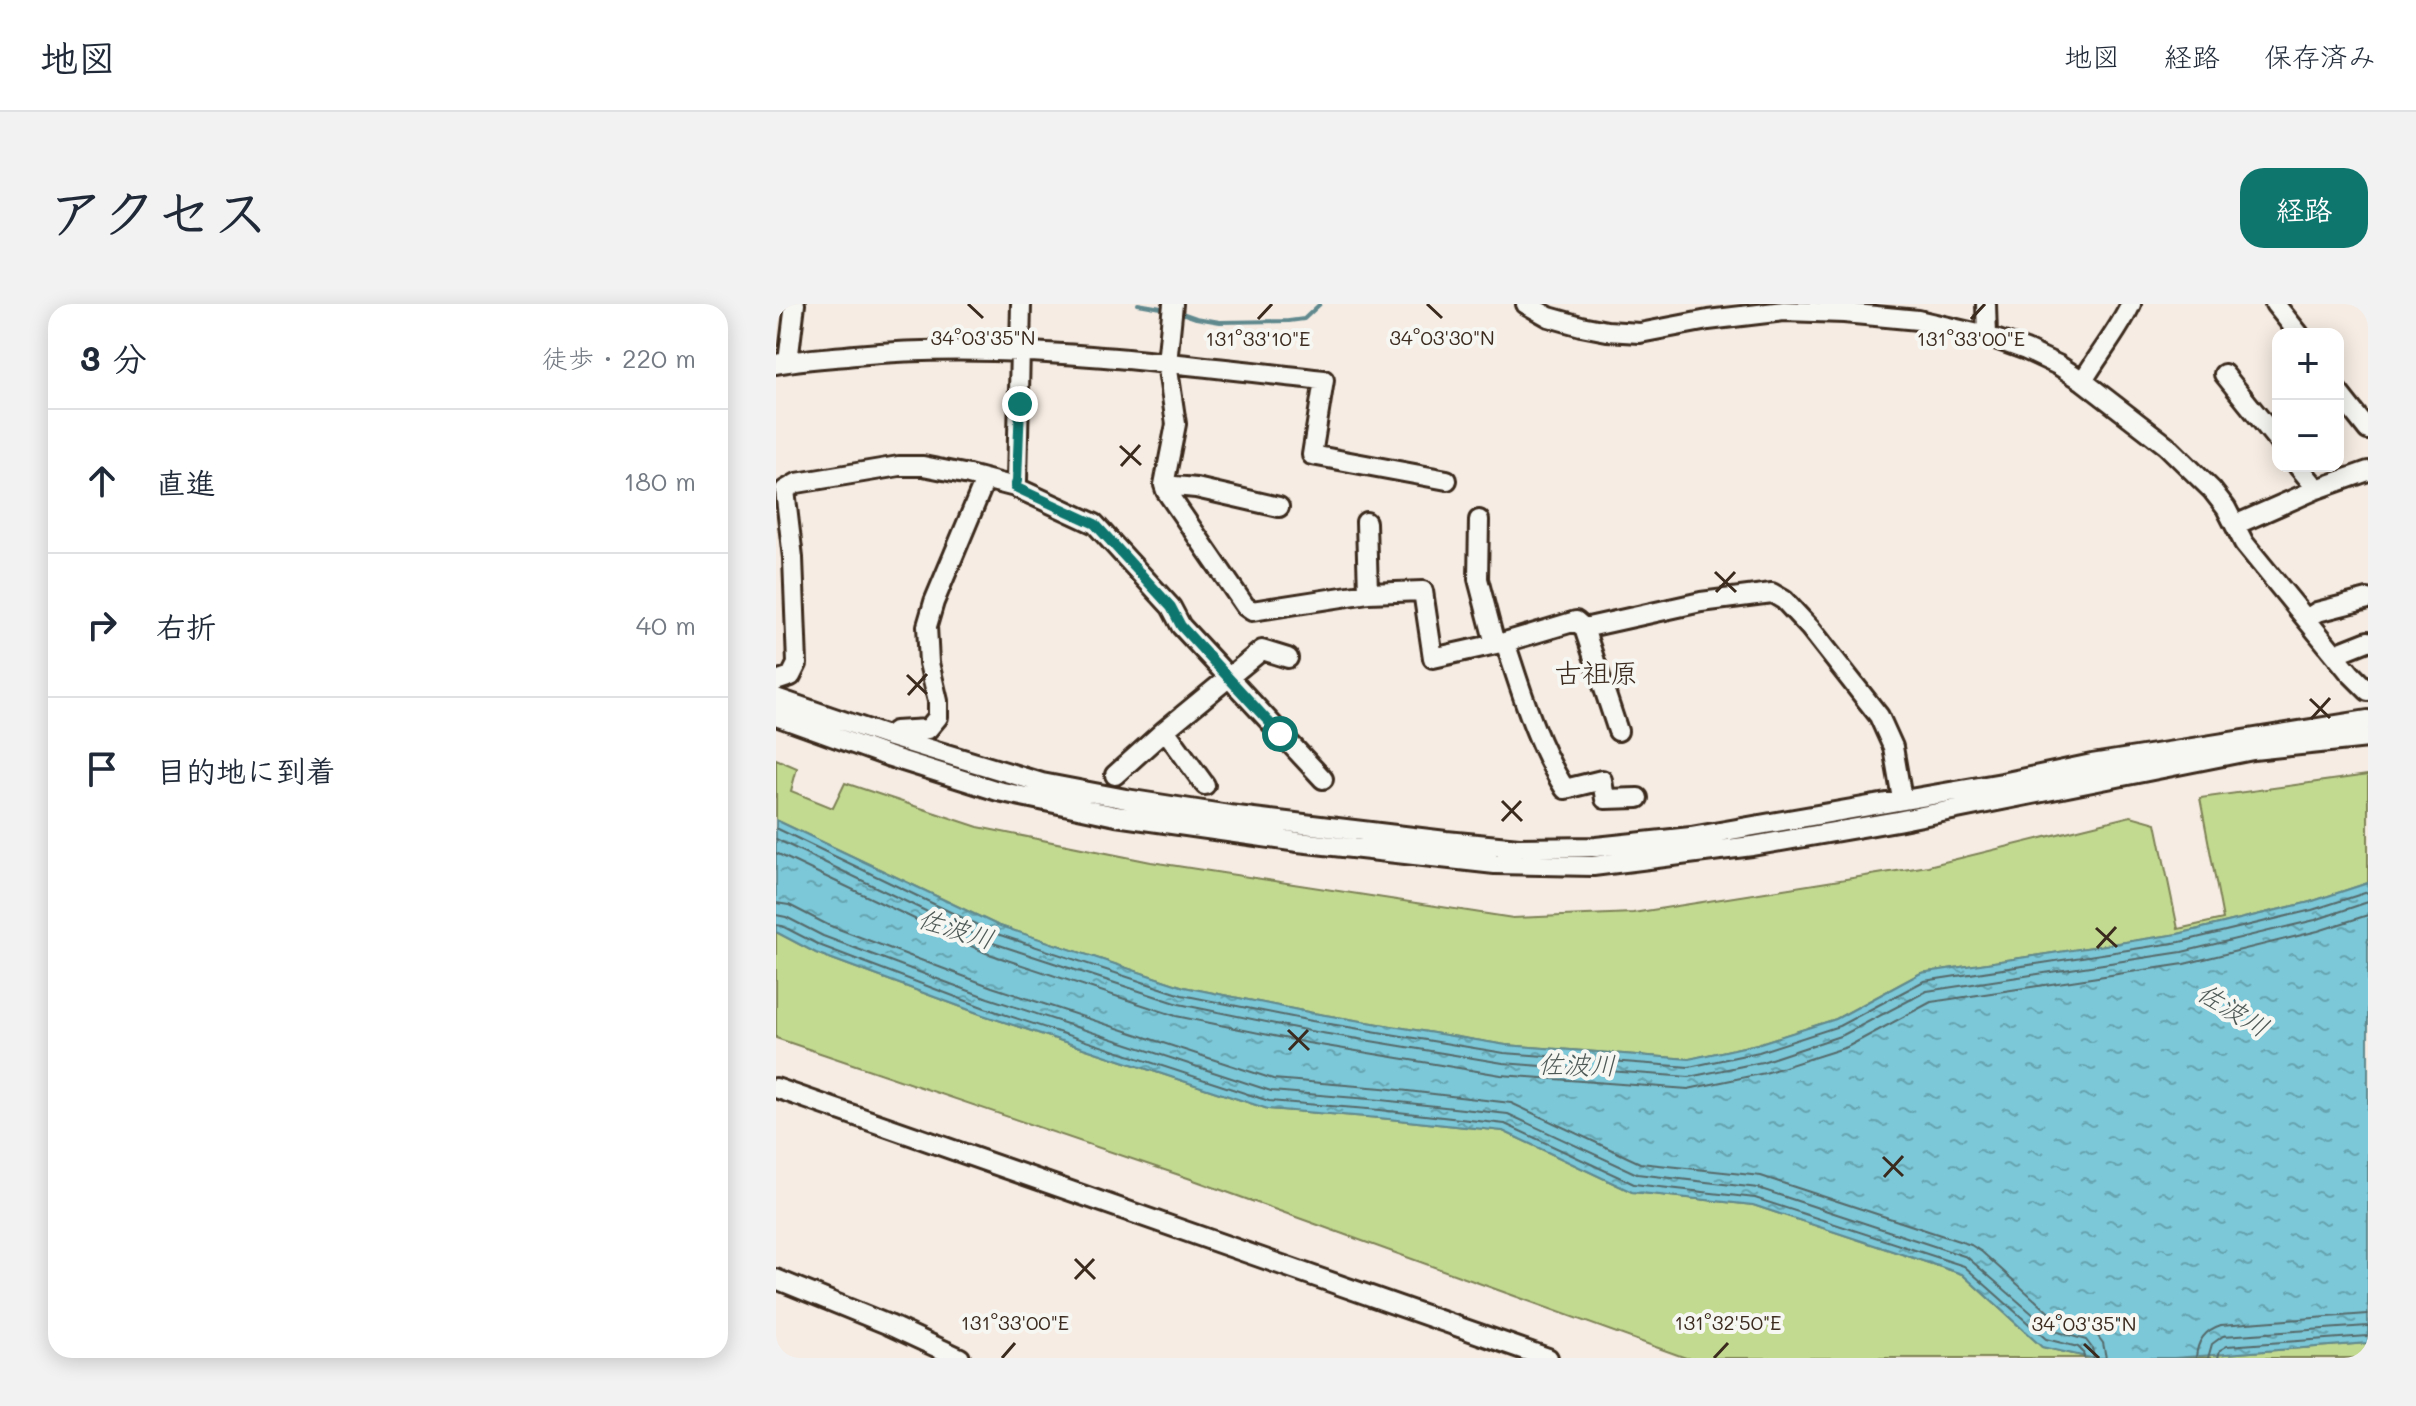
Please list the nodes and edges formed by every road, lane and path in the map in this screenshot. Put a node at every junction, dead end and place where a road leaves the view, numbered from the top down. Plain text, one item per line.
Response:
1 (795, 304) edge
2 (1021, 304) edge
3 (1173, 304) edge
4 (1526, 304) edge
5 (1986, 304) edge
6 (2131, 304) edge
7 (2275, 304) edge
8 (2294, 328) edge
9 (1987, 336) junction
10 (1021, 352) junction
11 (782, 363) edge
12 (1167, 363) junction
13 (2224, 374) dead end
14 (2083, 381) junction
15 (2344, 400) edge
16 (2368, 430) edge
17 (2272, 434) edge
18 (2368, 471) edge
19 (2303, 472) edge
20 (985, 480) junction
21 (1447, 480) dead end
22 (1164, 485) junction
23 (1015, 487) junction
24 (2317, 489) junction
25 (1279, 507) dead end
26 (1479, 520) dead end
27 (1366, 522) dead end
28 (2235, 525) junction
29 (1368, 593) junction
30 (2368, 599) edge
31 (2306, 619) junction
32 (1584, 628) junction
33 (2368, 641) edge
34 (1500, 643) junction
35 (2335, 654) junction
36 (1288, 658) dead end
37 (1228, 677) junction
38 (776, 681) edge
39 (2368, 691) edge
40 (776, 698) edge
41 (776, 716) edge
42 (2368, 720) edge
43 (1165, 730) junction
44 (1618, 731) dead end
45 (887, 736) junction
46 (2368, 738) edge
47 (1115, 775) dead end
48 (1323, 779) dead end
49 (1205, 785) dead end
50 (1638, 798) dead end
51 (1902, 799) junction
52 (776, 1088) edge
53 (776, 1279) edge
54 (960, 1358) edge
55 (1548, 1358) edge

1 - 11 street
2 - 10 street
3 - 12 street
4 - 9 street
5 - 9 street
6 - 14 street
7 - 8 street
9 - 14 street
10 - 11 street
10 - 12 street
10 - 23 street
12 - 21 street
12 - 22 street
13 - 17 street
14 - 28 street
15 - 16 street
18 - 24 street
19 - 24 street
20 - 23 street
20 - 38 street
20 - 45 street
22 - 25 street
22 - 29 street
23 - 37 street
24 - 28 street
26 - 34 street
27 - 29 street
28 - 31 street
29 - 34 street
30 - 31 street
31 - 35 street
32 - 34 street
32 - 44 street
32 - 51 street
33 - 35 street
34 - 50 street
35 - 39 street
36 - 37 street
37 - 43 street
37 - 48 street
40 - 45 street
41 - 46 street
42 - 51 street
43 - 47 street
43 - 49 street
45 - 51 street
52 - 55 street
53 - 54 street

